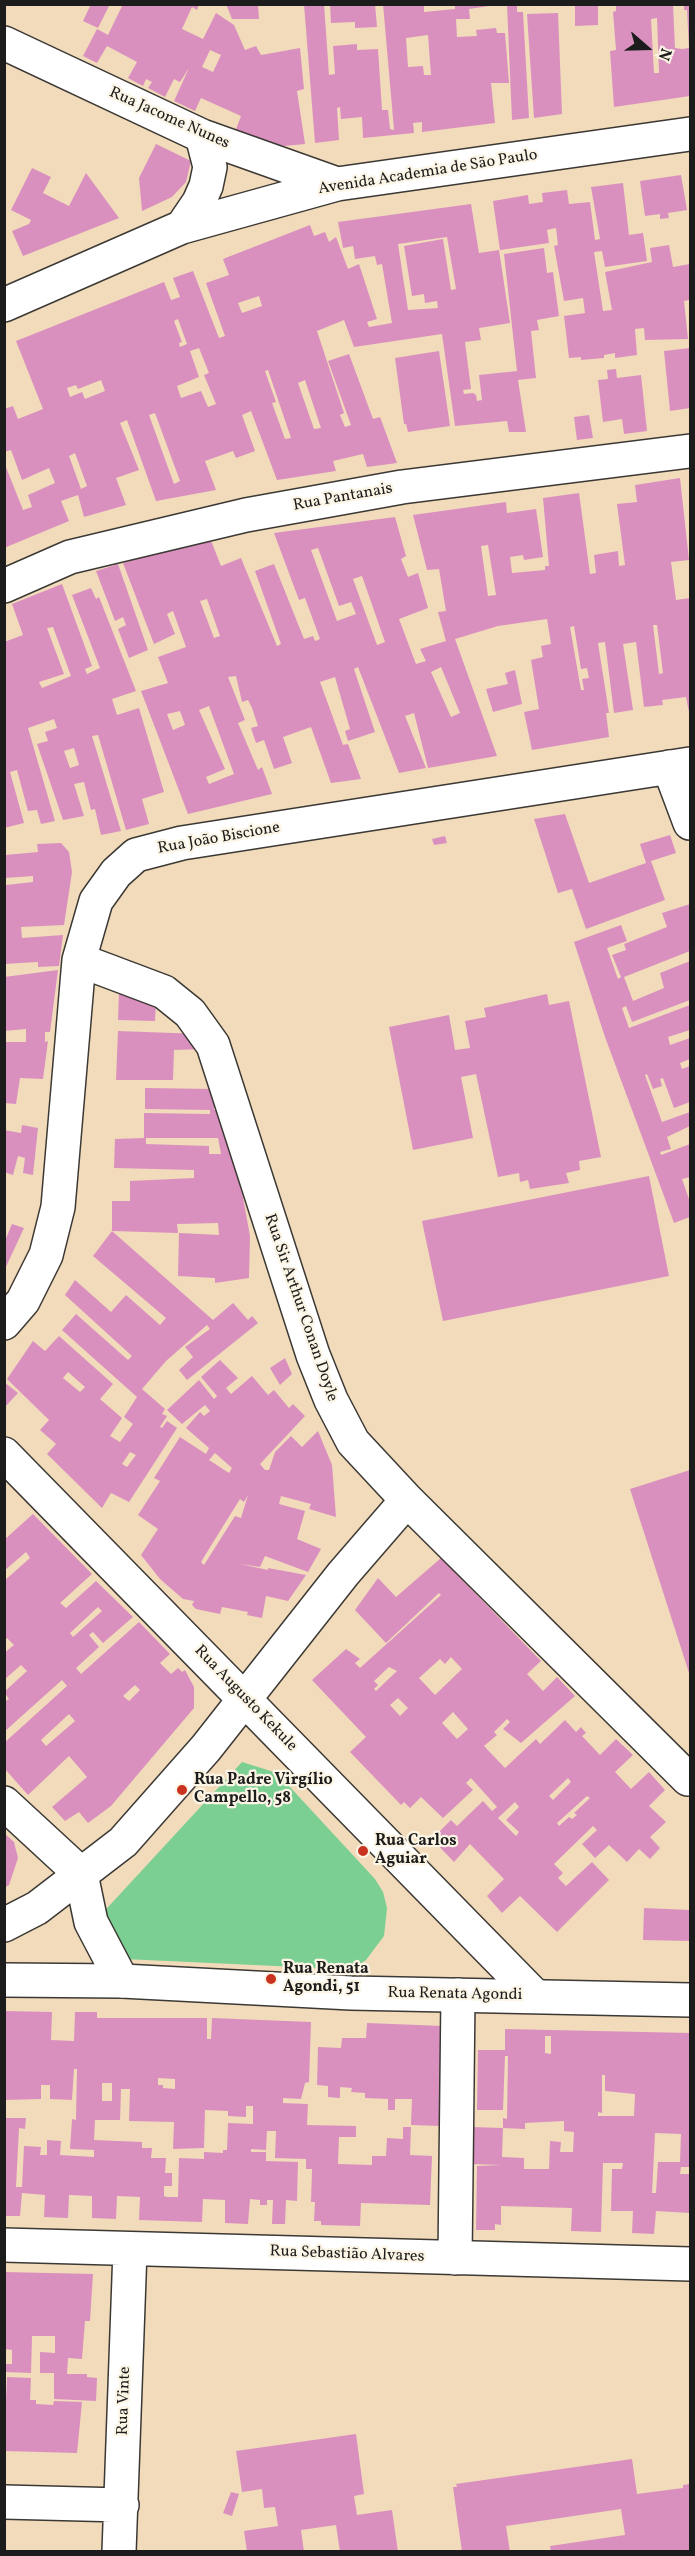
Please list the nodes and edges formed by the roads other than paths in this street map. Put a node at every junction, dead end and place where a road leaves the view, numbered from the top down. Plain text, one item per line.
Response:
1 (4, 43) edge
2 (690, 134) edge
3 (202, 136) junction
4 (337, 184) junction
5 (182, 226) junction
6 (4, 305) edge
7 (690, 451) edge
8 (4, 586) edge
9 (680, 766) edge
10 (690, 823) edge
11 (79, 960) junction
12 (4, 1323) edge
13 (4, 1454) edge
14 (407, 1500) junction
15 (245, 1698) junction
16 (688, 1779) dead end
17 (4, 1803) edge
18 (81, 1874) junction
19 (4, 1925) edge
20 (4, 1980) edge
21 (122, 1981) junction
22 (458, 1995) junction
23 (535, 1996) junction
24 (690, 2000) edge
25 (4, 2245) edge
26 (130, 2250) junction
27 (455, 2258) junction
28 (690, 2264) edge
29 (4, 2502) edge
30 (122, 2505) junction
31 (119, 2552) edge

1 - 3 street, Rua Jacome Nunes
2 - 4 street, Avenida Academia de São Paulo
3 - 4 street, Rua Jacome Nunes
3 - 5 street
4 - 5 street, Avenida Academia de São Paulo
5 - 6 street, Avenida Academia de São Paulo
7 - 8 street, Rua Pantanais
9 - 10 street
9 - 11 street, Rua João Biscione
11 - 12 street, Rua João Biscione
11 - 14 street, Rua Sir Arthur Conan Doyle
13 - 15 street, Rua Augusto Kekule
14 - 15 street
14 - 16 street, Rua Sir Arthur Conan Doyle
15 - 18 street
15 - 23 street, Rua Augusto Kekule
17 - 18 street
18 - 19 street
18 - 21 street
20 - 21 street, Rua Renata Agondi
21 - 22 street, Rua Renata Agondi
22 - 23 street, Rua Renata Agondi
22 - 27 street
23 - 24 street, Rua Renata Agondi
25 - 26 street, Rua Sebastião Alvares
26 - 27 street, Rua Sebastião Alvares
26 - 30 street, Rua Vinte
27 - 28 street, Rua Sebastião Alvares
29 - 30 street
30 - 31 street, Rua Vinte

